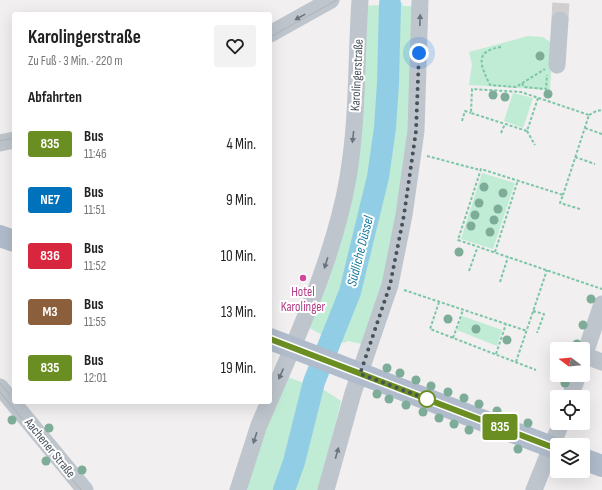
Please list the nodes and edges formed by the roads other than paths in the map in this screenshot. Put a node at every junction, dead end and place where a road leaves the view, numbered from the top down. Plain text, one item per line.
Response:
1 (331, 0) edge
2 (360, 0) edge
3 (420, 0) edge
4 (560, 20) tunnel mouth
5 (272, 33) edge
6 (556, 65) dead end
7 (12, 140) edge
8 (0, 143) edge
9 (0, 236) edge
10 (12, 240) edge
11 (602, 304) edge
12 (272, 340) edge
13 (589, 342) edge
14 (302, 352) junction
15 (590, 359) edge
16 (602, 362) edge
17 (360, 374) junction
18 (0, 387) edge
19 (272, 398) edge
20 (12, 402) edge
21 (14, 404) edge
22 (269, 404) edge
23 (550, 446) edge
24 (550, 456) edge
25 (590, 462) edge
26 (602, 466) edge
27 (85, 490) edge
28 (238, 490) edge
29 (326, 490) edge
30 (534, 490) edge

1 -> 5 street
2 -> 14 street, Karolingerstraße
17 -> 3 street
4 - 6 street
7 - 8 street
9 - 10 main road
11 - 13 street
12 - 14 main road
14 - 17 main road
14 -> 19 street, Karolingerstraße
15 - 16 street
17 - 23 main road
29 -> 17 street
18 - 20 street, Aachener Straße
21 - 27 street, Aachener Straße
22 -> 28 street, Karolingerstraße
24 - 30 street
25 - 26 main road

